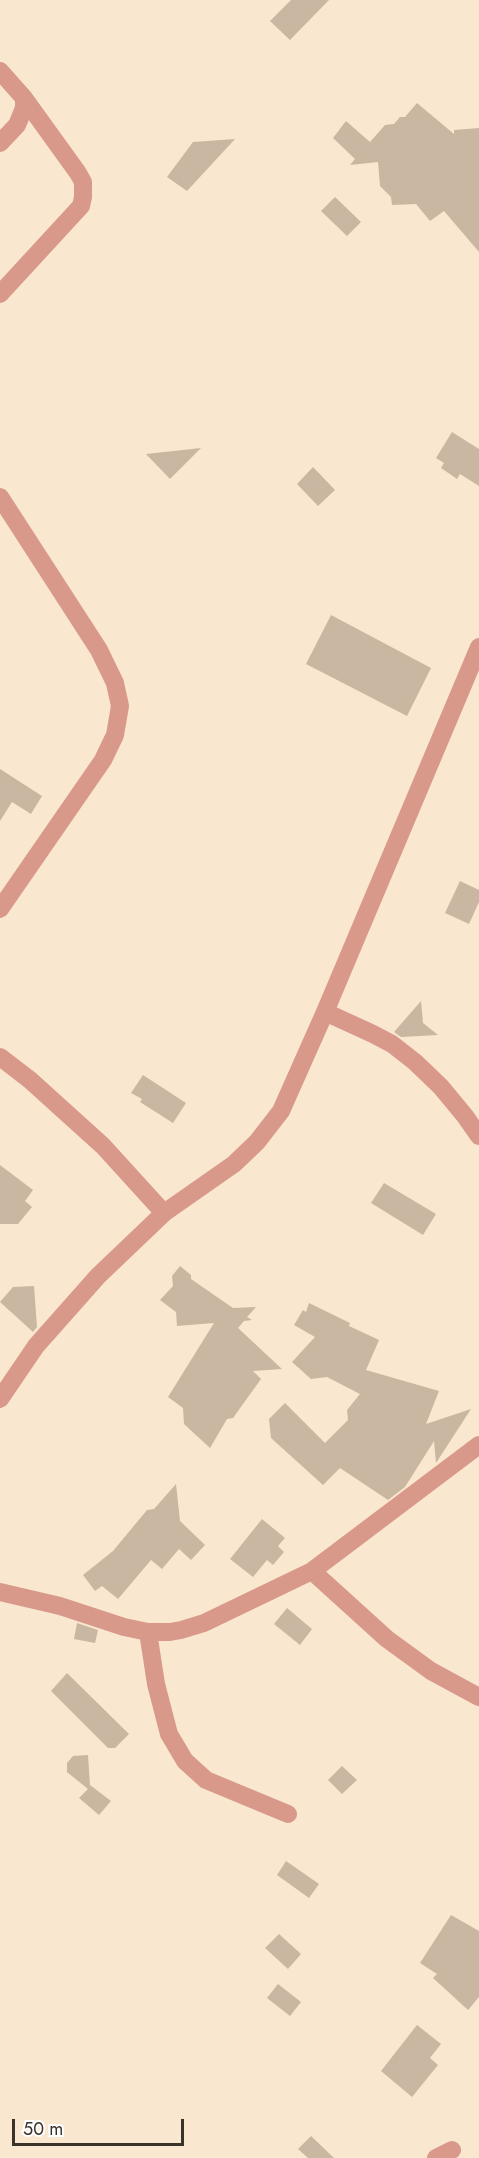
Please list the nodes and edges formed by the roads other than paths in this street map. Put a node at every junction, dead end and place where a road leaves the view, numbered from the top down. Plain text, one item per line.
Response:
1 (0, 71) edge
2 (24, 98) junction
3 (0, 143) edge
4 (0, 294) edge
5 (0, 497) edge
6 (479, 647) edge
7 (0, 909) edge
8 (325, 1012) junction
9 (0, 1057) edge
10 (479, 1137) edge
11 (164, 1213) junction
12 (0, 1399) edge
13 (479, 1445) edge
14 (312, 1571) junction
15 (0, 1592) edge
16 (148, 1632) junction
17 (479, 1697) edge
18 (288, 1814) dead end

1 - 2 street
2 - 3 street
2 - 4 street
5 - 7 street
6 - 8 street
8 - 10 street
8 - 11 street
9 - 11 street
11 - 12 street
13 - 14 street
14 - 16 street
14 - 17 street
15 - 16 street
16 - 18 street

